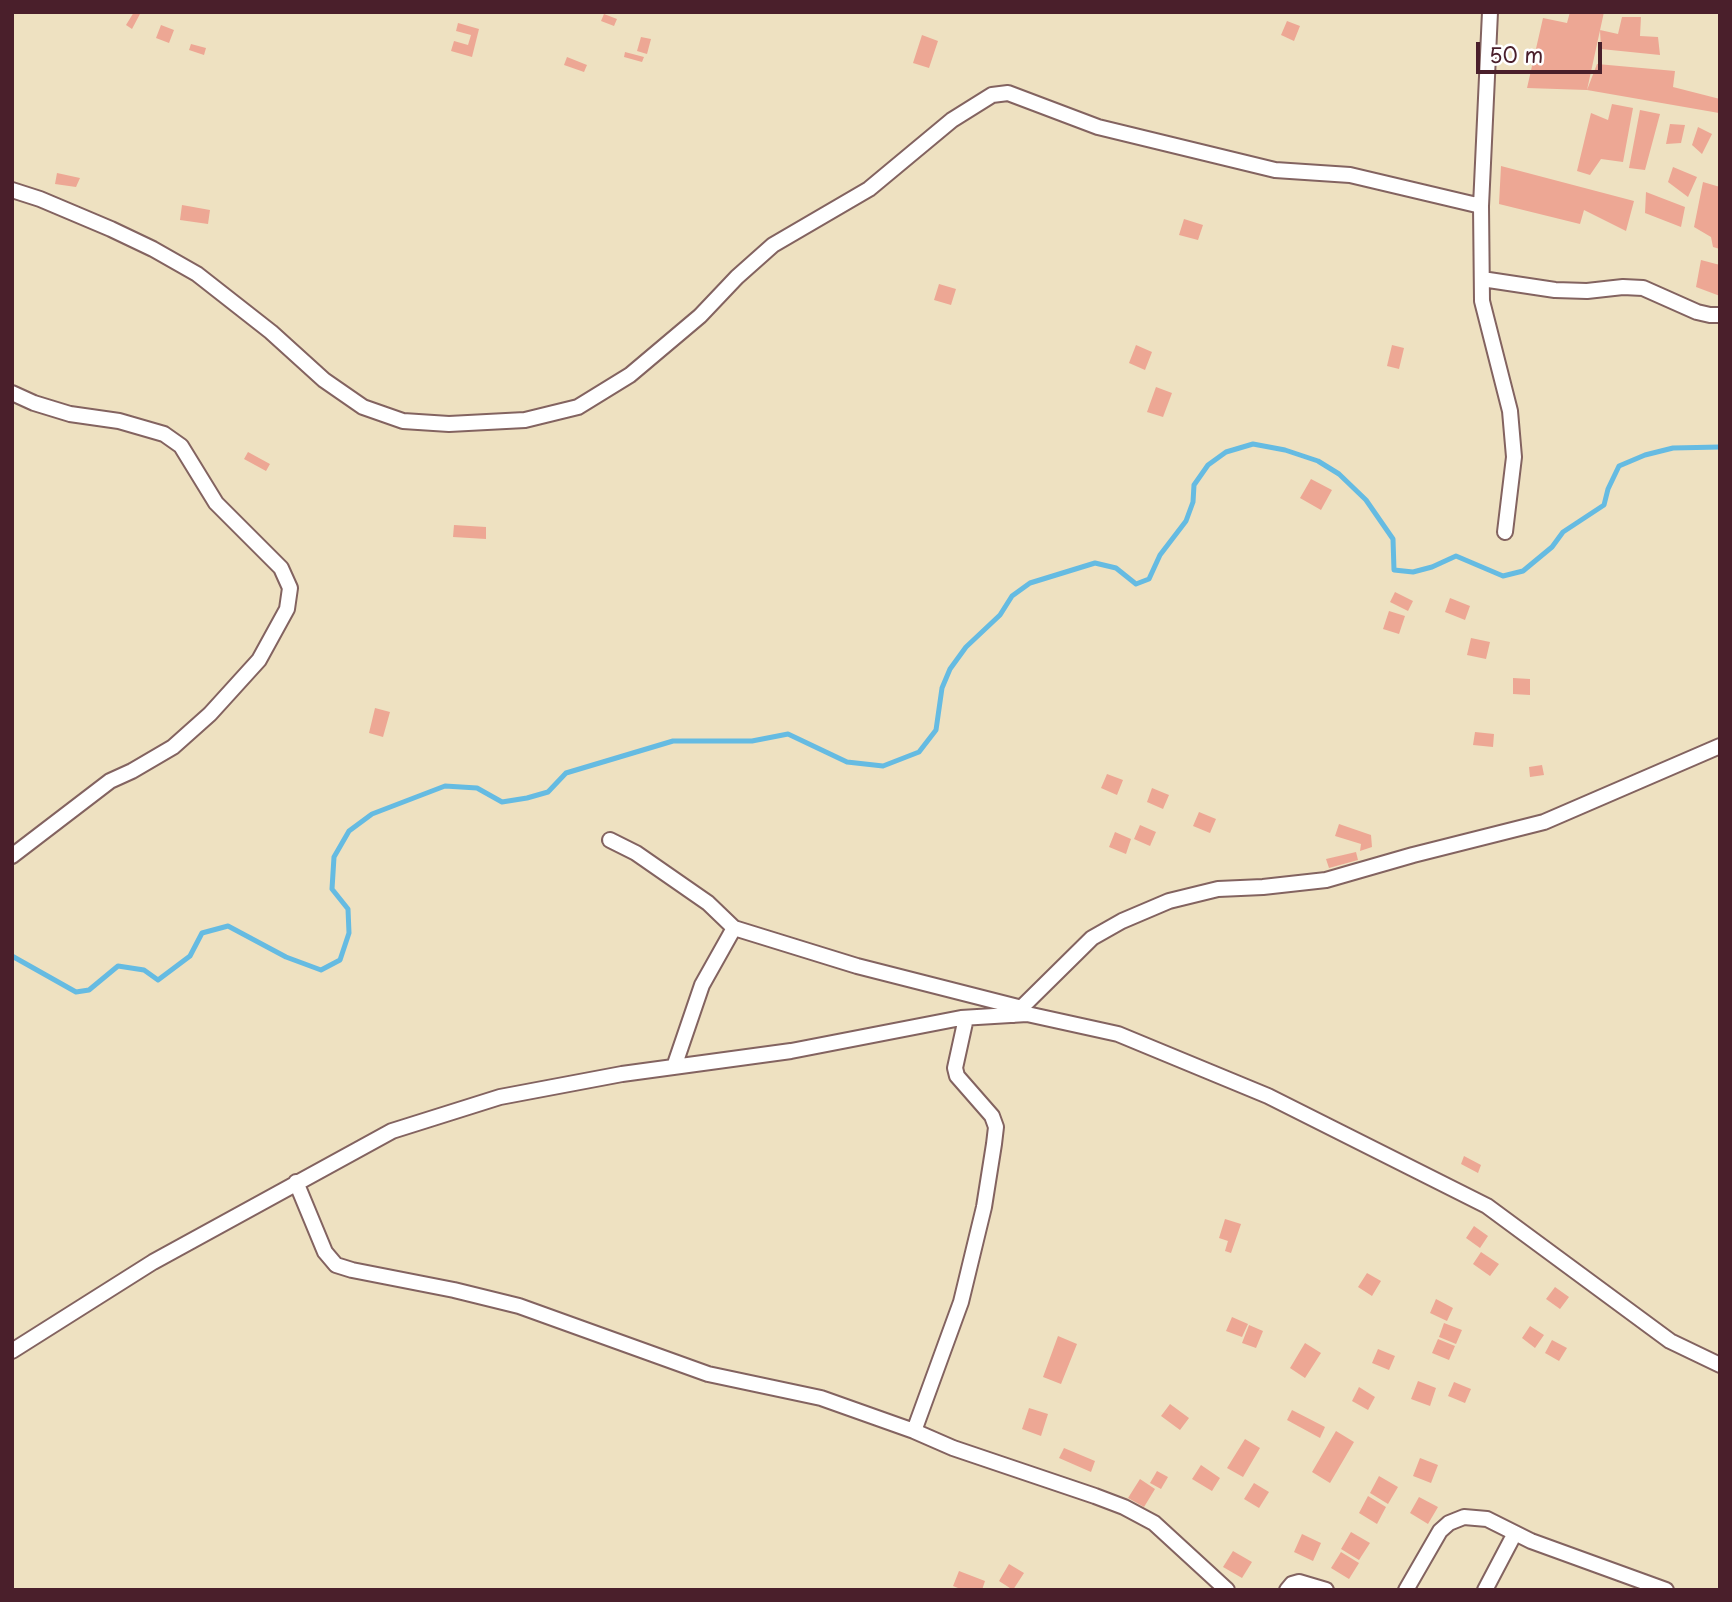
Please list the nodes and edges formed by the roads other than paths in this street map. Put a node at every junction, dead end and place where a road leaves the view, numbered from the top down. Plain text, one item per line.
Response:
1 (1490, 12) edge
2 (12, 190) edge
3 (1481, 206) junction
4 (1482, 279) junction
5 (1720, 314) edge
6 (12, 393) edge
7 (1505, 532) dead end
8 (1720, 746) edge
9 (610, 840) dead end
10 (12, 856) edge
11 (734, 928) junction
12 (1018, 1011) junction
13 (966, 1018) junction
14 (674, 1067) junction
15 (296, 1182) junction
16 (12, 1352) edge
17 (1720, 1366) edge
18 (914, 1431) junction
19 (1515, 1533) junction
20 (1227, 1590) edge
21 (1287, 1590) edge
22 (1326, 1590) edge
23 (1406, 1590) edge
24 (1485, 1590) edge
25 (1667, 1590) edge

1 - 3 street
2 - 3 street
3 - 4 street
4 - 5 street
4 - 7 street
6 - 10 street
8 - 12 street
9 - 11 street
11 - 12 street
11 - 14 street
12 - 13 street
12 - 17 street
13 - 14 street
13 - 18 street
14 - 15 street
15 - 16 street
15 - 18 street
18 - 20 street
19 - 23 street
19 - 24 street
19 - 25 street
21 - 22 street

